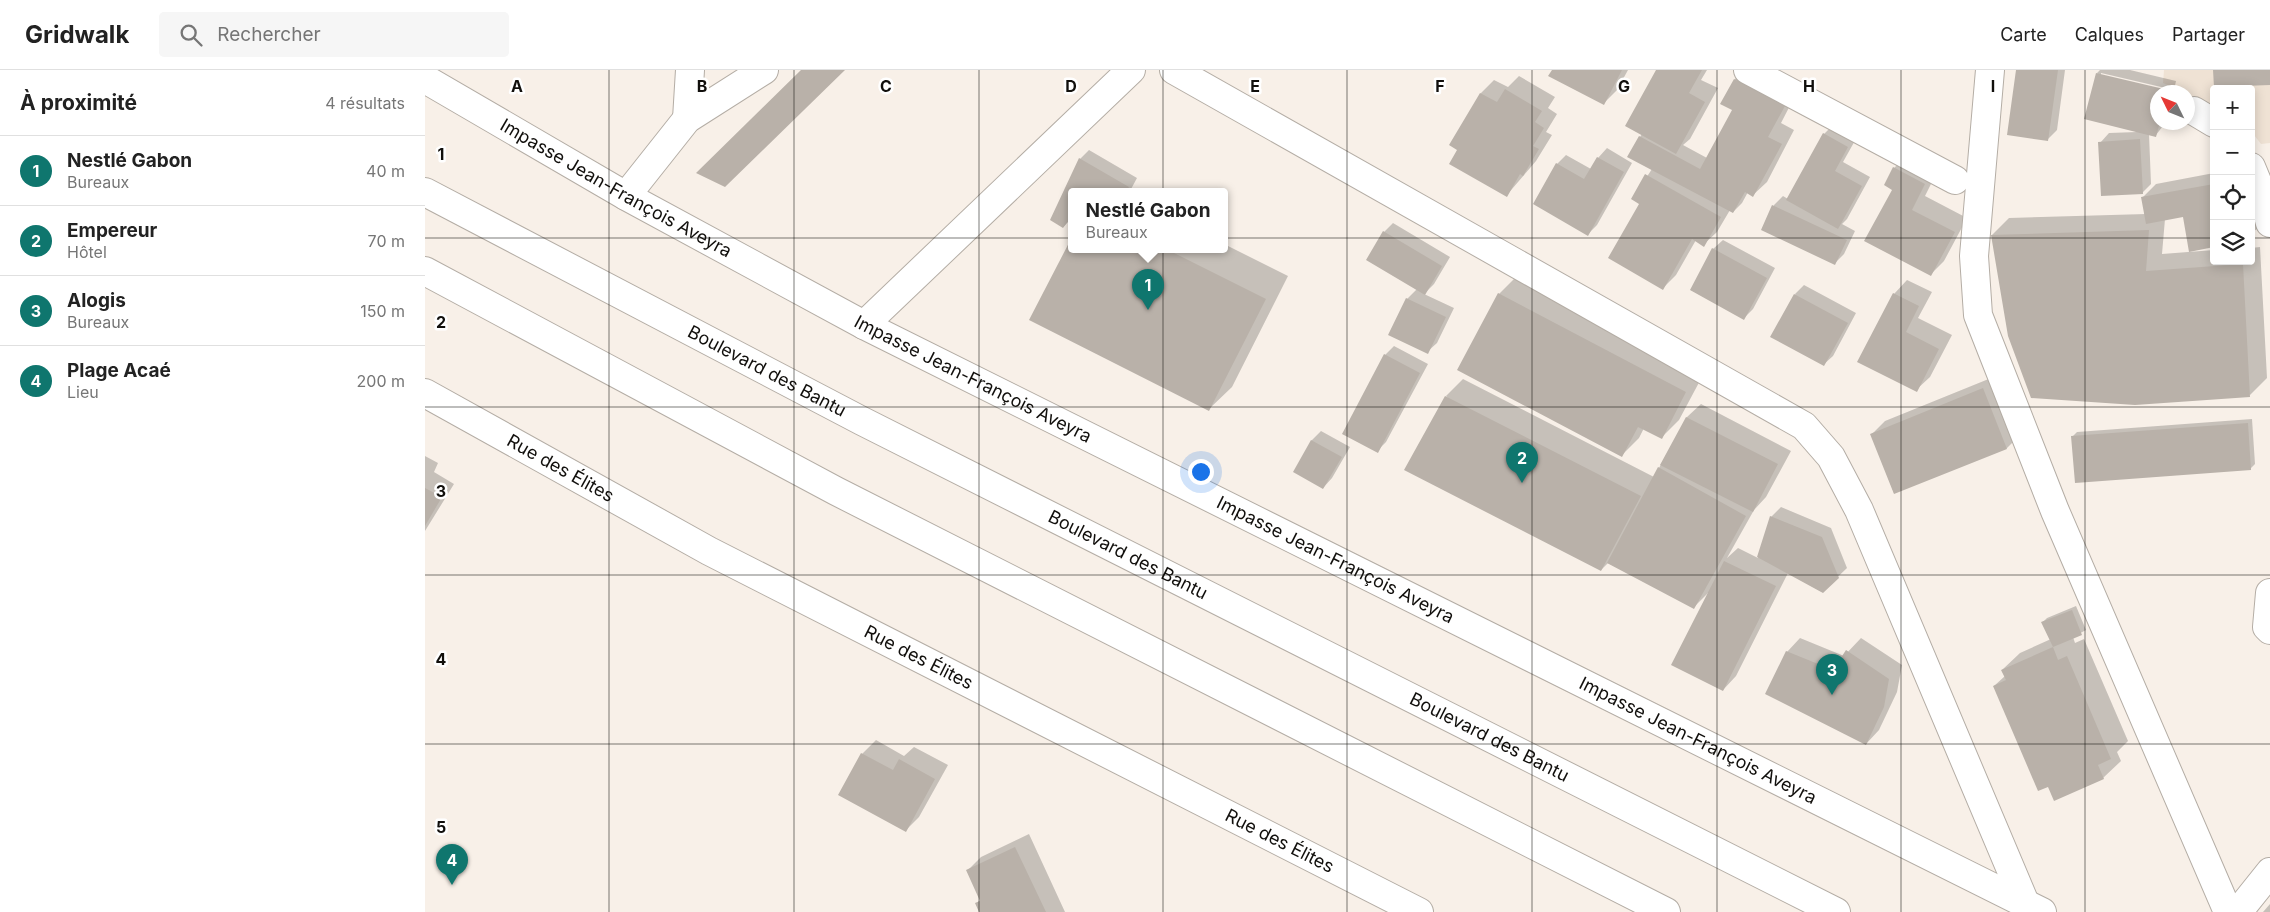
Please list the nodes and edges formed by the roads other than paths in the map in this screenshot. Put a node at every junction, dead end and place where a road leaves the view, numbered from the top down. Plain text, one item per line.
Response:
1 (690, 70) edge
2 (764, 70) edge
3 (1131, 70) edge
4 (1174, 70) edge
5 (1748, 70) edge
6 (1989, 70) edge
7 (425, 79) edge
8 (687, 119) junction
9 (2254, 175) edge
10 (1955, 180) dead end
11 (425, 192) edge
12 (626, 196) junction
13 (2270, 223) edge
14 (425, 271) edge
15 (864, 325) junction
16 (425, 393) edge
17 (2270, 593) edge
18 (2270, 630) edge
19 (2270, 872) edge
20 (2033, 908) edge
21 (1419, 912) edge
22 (1666, 912) edge
23 (1836, 912) edge
24 (2228, 912) edge
25 (2238, 912) edge

1 - 8 main road
2 - 8 main road
3 - 15 main road
4 - 20 main road
5 - 10 main road
6 - 24 main road
7 - 12 main road, Impasse Jean-François Aveyra
8 - 12 main road
9 - 13 main road
11 - 23 main road, Boulevard des Bantu
12 - 15 main road, Impasse Jean-François Aveyra
14 - 22 main road
15 - 20 main road, Impasse Jean-François Aveyra
16 - 21 main road, Rue des Élites
17 - 18 main road
19 - 25 main road

